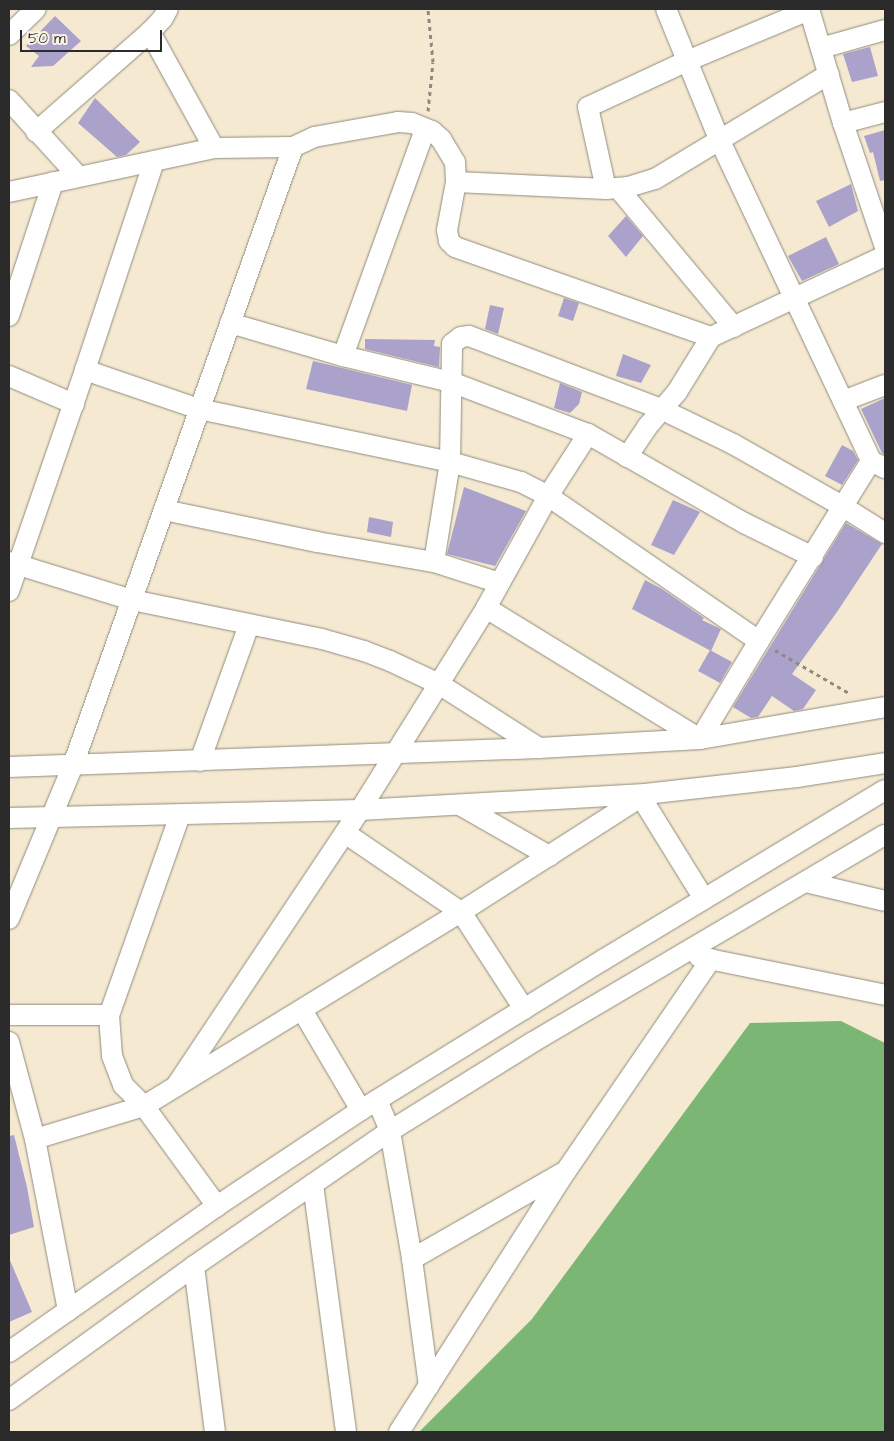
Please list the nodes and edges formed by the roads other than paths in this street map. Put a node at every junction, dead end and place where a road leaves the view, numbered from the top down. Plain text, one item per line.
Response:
1 (36, 9) edge
2 (168, 9) edge
3 (666, 9) edge
4 (809, 9) edge
5 (885, 30) edge
6 (150, 32) junction
7 (9, 35) edge
8 (821, 48) junction
9 (687, 61) junction
10 (829, 74) junction
11 (9, 100) edge
12 (885, 112) edge
13 (843, 123) junction
14 (425, 128) junction
15 (36, 132) junction
16 (720, 141) junction
17 (293, 147) junction
18 (214, 148) junction
19 (154, 160) junction
20 (78, 176) junction
21 (53, 182) junction
22 (456, 182) junction
23 (612, 188) junction
24 (9, 192) edge
25 (878, 203) edge
26 (885, 247) edge
27 (885, 256) edge
28 (795, 299) junction
29 (9, 316) edge
30 (230, 323) junction
31 (734, 327) junction
32 (711, 337) junction
33 (343, 356) junction
34 (85, 370) junction
35 (9, 376) edge
36 (451, 382) junction
37 (885, 386) edge
38 (843, 401) junction
39 (74, 404) junction
40 (199, 409) junction
41 (661, 409) junction
42 (588, 434) junction
43 (628, 457) junction
44 (450, 462) junction
45 (878, 465) edge
46 (548, 496) junction
47 (842, 506) junction
48 (164, 510) junction
49 (885, 533) edge
50 (813, 557) junction
51 (434, 562) junction
52 (13, 564) edge
53 (500, 583) junction
54 (9, 591) edge
55 (132, 600) junction
56 (486, 608) junction
57 (248, 625) junction
58 (759, 641) junction
59 (438, 684) junction
60 (879, 707) edge
61 (700, 739) junction
62 (539, 748) junction
63 (396, 753) junction
64 (200, 761) junction
65 (885, 763) edge
66 (72, 765) junction
67 (9, 767) edge
68 (885, 790) edge
69 (643, 796) junction
70 (460, 805) junction
71 (360, 810) junction
72 (180, 815) junction
73 (9, 818) edge
74 (51, 818) junction
75 (345, 833) junction
76 (885, 835) edge
77 (549, 856) junction
78 (806, 882) junction
79 (704, 899) junction
80 (885, 901) edge
81 (461, 912) junction
82 (9, 919) edge
83 (684, 955) junction
84 (711, 959) junction
85 (885, 995) edge
86 (524, 1009) junction
87 (302, 1010) junction
88 (9, 1015) edge
89 (109, 1015) junction
90 (9, 1042) edge
91 (176, 1086) junction
92 (369, 1105) junction
93 (144, 1106) junction
94 (390, 1131) junction
95 (35, 1139) junction
96 (566, 1171) junction
97 (314, 1184) junction
98 (218, 1206) junction
99 (412, 1259) junction
100 (194, 1266) junction
101 (68, 1311) junction
102 (9, 1352) edge
103 (429, 1386) junction
104 (9, 1400) edge
105 (215, 1432) edge
106 (346, 1432) edge
107 (400, 1432) edge

1 - 7 street
2 - 6 street
3 - 9 street
4 - 8 street
4 - 9 street
5 - 8 street
6 - 15 street
6 - 18 street
8 - 10 street
9 - 16 street
9 - 23 street
10 - 13 street
10 - 16 street
11 - 15 street
12 - 13 street
13 - 25 street
14 - 17 street
14 - 22 street
14 - 33 street
15 - 20 street
16 - 23 street
16 - 28 street
17 - 18 street
17 - 30 street
18 - 19 street
19 - 20 street
19 - 34 street
20 - 21 street
21 - 24 street
21 - 29 street
22 - 23 street
22 - 32 street
23 - 31 street
25 - 26 street
27 - 28 street
28 - 31 street
28 - 38 street
30 - 33 street
30 - 40 street
31 - 32 street
32 - 41 street
33 - 36 street
34 - 39 street
34 - 40 street
35 - 39 street
36 - 41 street
36 - 42 street
36 - 44 street
37 - 38 street
38 - 45 street
39 - 52 street
40 - 44 street
40 - 48 street
41 - 43 street
41 - 47 street
42 - 43 street
42 - 46 street
43 - 50 street
44 - 46 street
44 - 51 street
45 - 47 street
46 - 53 street
46 - 58 street
47 - 49 street
47 - 50 street
48 - 51 street
48 - 55 street
50 - 58 street
51 - 53 street
52 - 54 street
52 - 55 street
53 - 56 street
55 - 57 street
55 - 66 street
56 - 59 street
56 - 61 street
57 - 59 street
57 - 64 street
58 - 61 street
59 - 62 street
59 - 63 street
60 - 61 street
61 - 62 street
62 - 63 street
63 - 64 street
63 - 71 street
64 - 66 street
65 - 69 street
66 - 67 street
66 - 74 street
68 - 79 street
69 - 70 street
69 - 77 street
69 - 79 street
70 - 71 street
70 - 77 street
71 - 72 street
71 - 75 street
72 - 74 street
72 - 89 street
73 - 74 street
74 - 82 street
75 - 81 street
75 - 91 street
76 - 78 street
77 - 81 street
78 - 80 street
78 - 83 street
79 - 86 street
81 - 86 street
81 - 87 street
83 - 84 street
83 - 94 street
84 - 85 street
84 - 96 street
86 - 92 street
87 - 91 street
87 - 92 street
88 - 89 street
89 - 93 street
90 - 95 street
91 - 93 street
92 - 94 street
92 - 98 street
93 - 95 street
93 - 98 street
94 - 97 street
94 - 99 street
95 - 101 street
96 - 99 street
96 - 103 street
97 - 100 street
97 - 106 street
98 - 101 street
99 - 103 street
100 - 104 street
100 - 105 street
101 - 102 street
103 - 107 street

